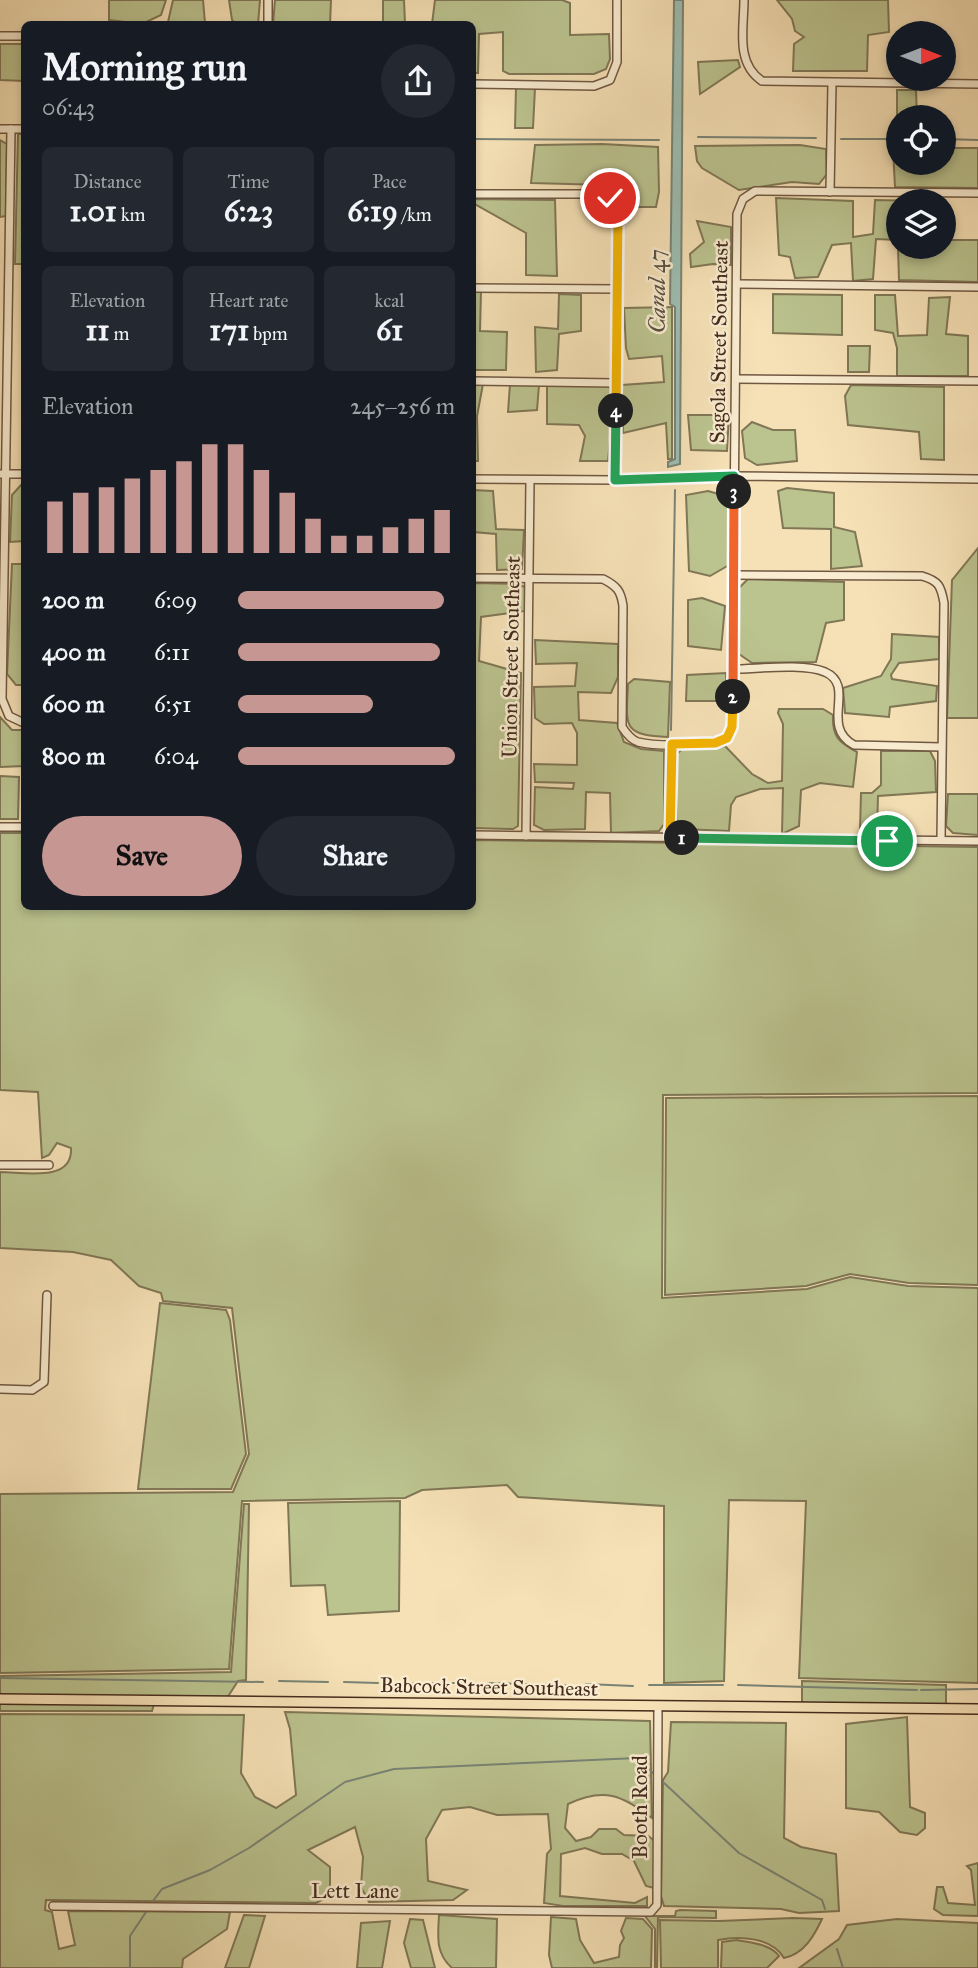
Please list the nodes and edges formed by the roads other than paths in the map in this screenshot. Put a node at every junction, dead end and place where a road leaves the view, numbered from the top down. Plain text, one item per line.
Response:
1 (268, 0) edge
2 (617, 0) edge
3 (744, 0) edge
4 (268, 21) edge
5 (0, 36) edge
6 (21, 36) edge
7 (832, 83) junction
8 (476, 84) edge
9 (978, 84) edge
10 (0, 129) edge
11 (11, 129) junction
12 (21, 129) edge
13 (830, 192) junction
14 (978, 192) edge
15 (476, 194) edge
16 (737, 284) junction
17 (978, 286) edge
18 (476, 288) edge
19 (617, 289) junction
20 (737, 379) junction
21 (476, 381) edge
22 (978, 381) edge
23 (616, 383) junction
24 (3, 474) edge
25 (21, 474) edge
26 (734, 476) junction
27 (476, 479) edge
28 (978, 479) edge
29 (530, 480) junction
30 (615, 480) junction
31 (733, 575) junction
32 (476, 578) edge
33 (529, 578) junction
34 (733, 669) junction
35 (21, 722) edge
36 (672, 744) junction
37 (941, 747) junction
38 (0, 827) edge
39 (21, 827) edge
40 (476, 835) edge
41 (526, 836) junction
42 (670, 837) junction
43 (941, 841) junction
44 (978, 841) edge
45 (0, 1165) edge
46 (50, 1165) dead end
47 (47, 1294) dead end
48 (0, 1389) edge
49 (0, 1699) edge
50 (658, 1707) junction
51 (978, 1709) edge
52 (53, 1906) dead end
53 (656, 1908) joint

1 - 4 street
2 - 8 street
3 - 7 street
5 - 6 street
7 - 9 street
7 - 13 street
10 - 11 street
11 - 12 street
11 - 24 street
13 - 14 street
13 - 16 street, Sagola Street Southeast
15 - 19 street
16 - 17 street
16 - 20 street, Sagola Street Southeast
18 - 19 street
19 - 23 street
20 - 22 street
20 - 26 street, Sagola Street Southeast
21 - 23 street
23 - 30 street
24 - 25 street
24 - 35 street
26 - 28 street
26 - 30 street
26 - 31 street, Sagola Street Southeast
27 - 29 street
29 - 30 street
29 - 33 street, Union Street Southeast
31 - 34 street, Sagola Street Southeast
31 - 37 street
32 - 33 street
33 - 36 street
33 - 41 street, Union Street Southeast
34 - 36 street, Sagola Street Southeast
34 - 37 street
36 - 42 street
37 - 43 street
38 - 39 street
40 - 41 street
41 - 42 street
42 - 43 street
43 - 44 street
45 - 46 street
47 - 48 street
49 - 50 main road, Babcock Street Southeast
50 - 51 main road, Babcock Street Southeast
50 - 53 street, Booth Road
52 - 53 street, Lett Lane

